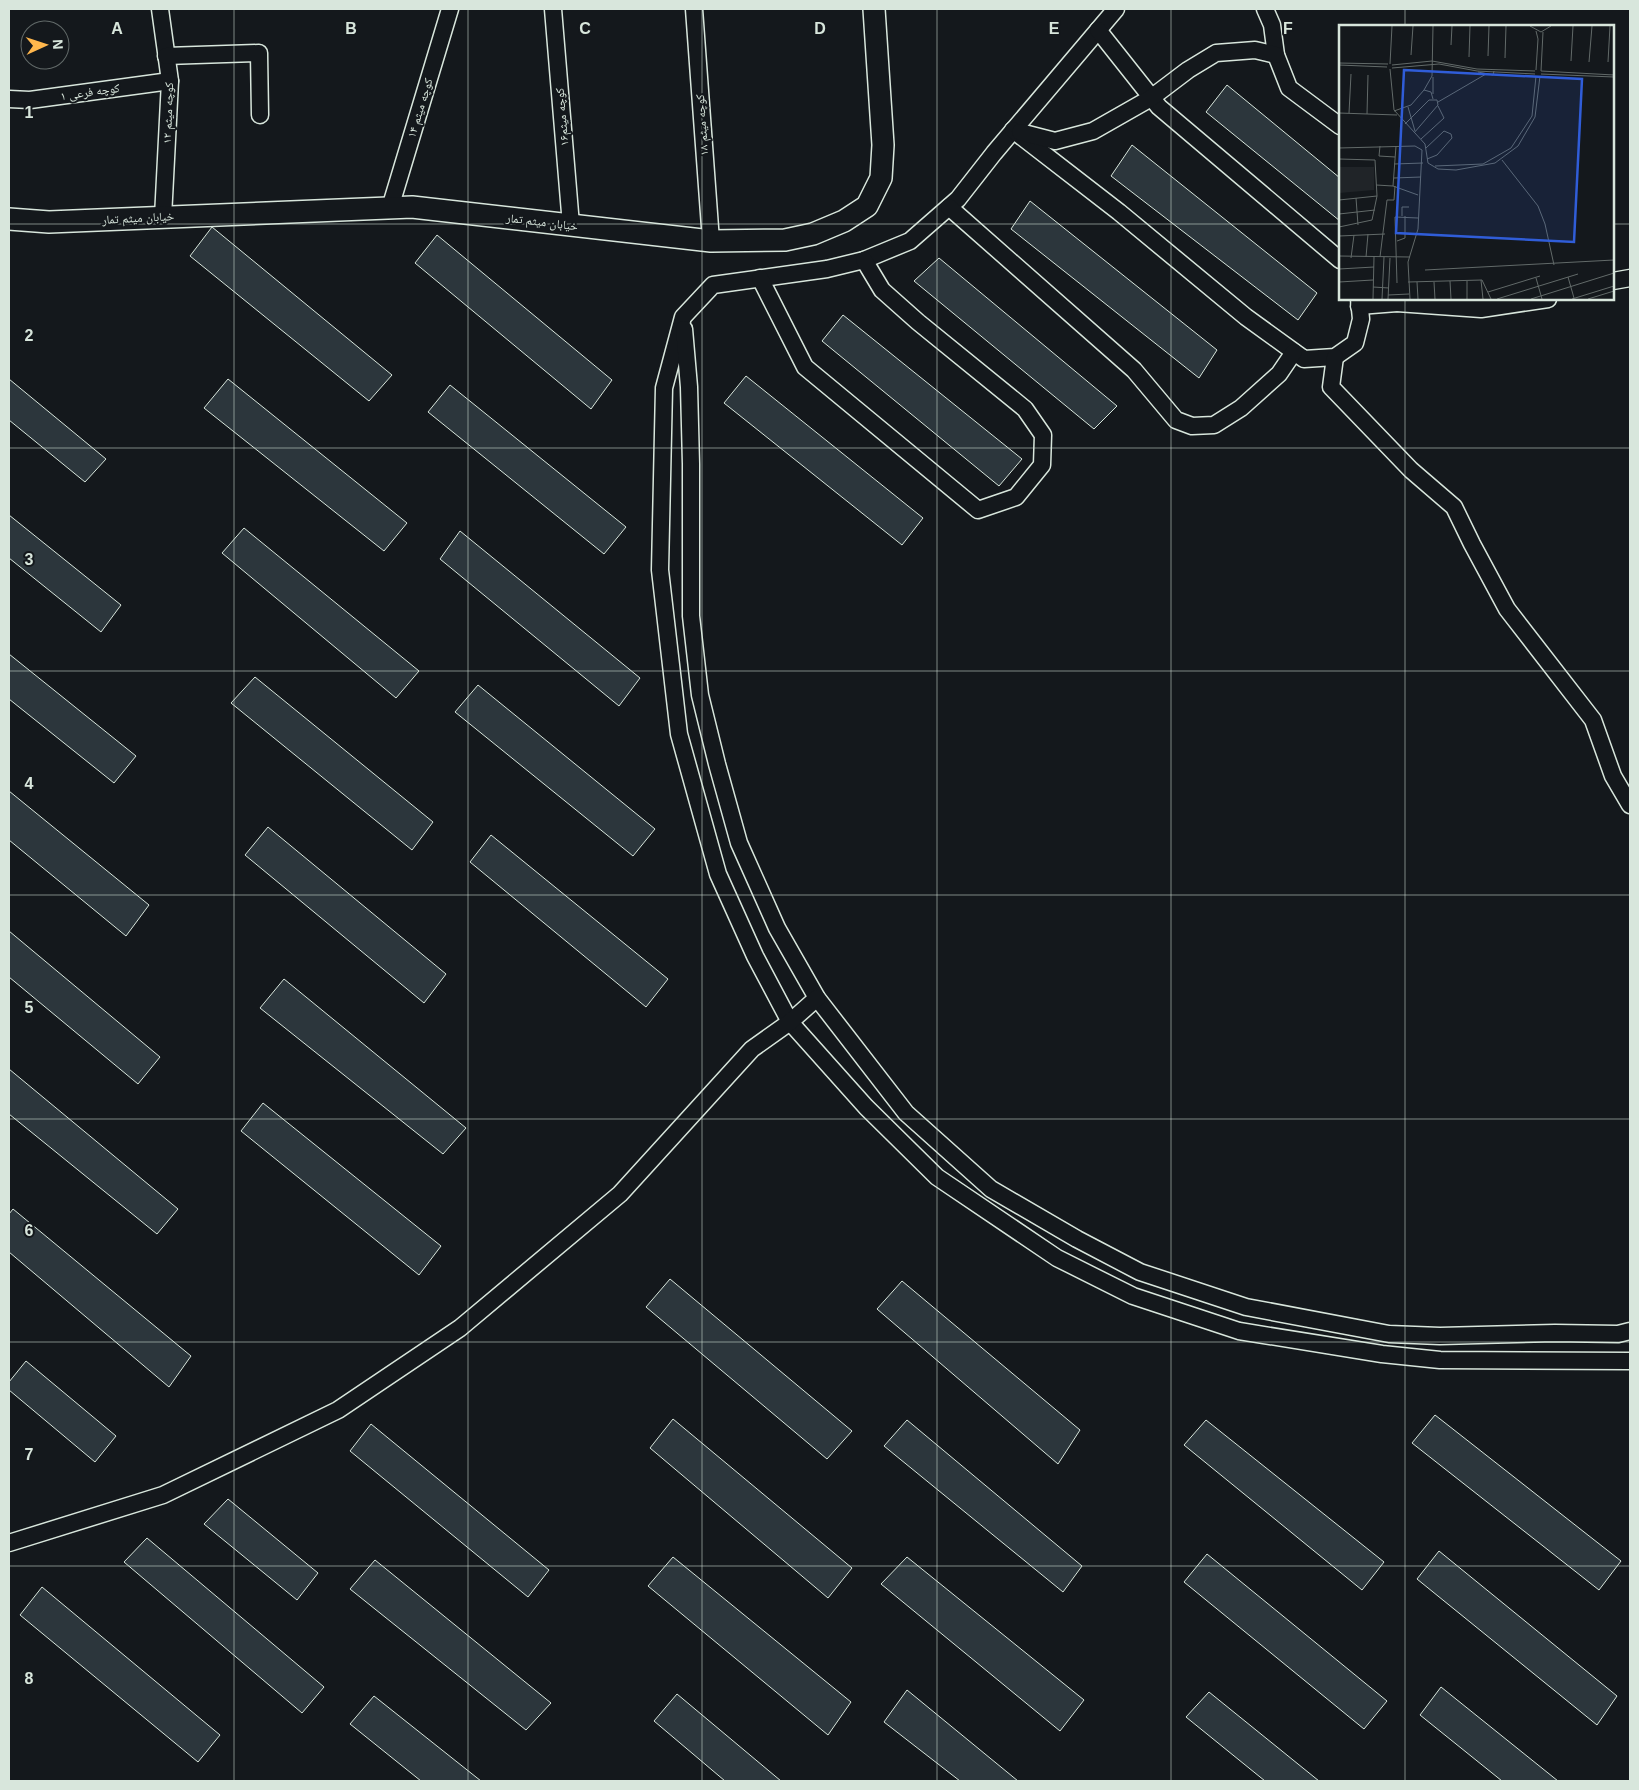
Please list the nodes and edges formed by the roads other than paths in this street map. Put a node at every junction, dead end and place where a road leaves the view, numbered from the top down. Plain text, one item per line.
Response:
1 (160, 9) edge
2 (450, 9) edge
3 (553, 9) edge
4 (694, 9) edge
5 (874, 9) edge
6 (1116, 9) edge
7 (1265, 9) edge
8 (1098, 30) junction
9 (1276, 55) junction
10 (166, 56) junction
11 (170, 81) junction
12 (1151, 98) junction
13 (9, 100) edge
14 (260, 115) dead end
15 (1339, 125) edge
16 (1013, 130) junction
17 (949, 207) junction
18 (390, 208) junction
19 (162, 217) junction
20 (9, 219) edge
21 (571, 225) junction
22 (711, 240) junction
23 (1339, 259) edge
24 (864, 260) junction
25 (760, 278) junction
26 (1630, 278) edge
27 (1614, 281) edge
28 (1541, 300) edge
29 (1399, 301) edge
30 (1359, 302) edge
31 (683, 316) junction
32 (1294, 352) junction
33 (1334, 357) junction
34 (1630, 805) edge
35 (817, 998) junction
36 (790, 1022) junction
37 (1140, 1272) junction
38 (1132, 1296) junction
39 (1630, 1331) edge
40 (1440, 1336) junction
41 (1440, 1360) junction
42 (1630, 1362) edge
43 (9, 1543) edge

1 - 10 street, کوچه میثم ۱۲
2 - 18 street, کوچه میثم ۱۴
3 - 21 street, کوچه میثم۱۶
4 - 22 street, کوچه میثم ۱۸
5 - 22 street, خیابان میثم تمار
6 - 8 street
7 - 9 street
8 - 12 street
8 - 16 street
9 - 12 street
9 - 15 street
10 - 11 street, کوچه میثم ۱۲
10 - 14 street
11 - 13 street, کوچه فرعی ۱
11 - 19 street, کوچه میثم ۱۲
12 - 16 street
12 - 23 street
16 - 17 street
16 - 32 street
17 - 24 street
17 - 32 street
18 - 19 street, خیابان میثم تمار
18 - 21 street, خیابان میثم تمار
19 - 20 street, خیابان میثم تمار
21 - 22 street, خیابان میثم تمار
24 - 25 street
24 - 25 street
25 - 31 street
26 - 27 street
28 - 29 street
29 - 30 street
30 - 33 street
31 - 35 street
31 - 36 street
32 - 33 street
33 - 34 street
35 - 36 street
35 - 37 street
36 - 38 street
36 - 43 street
37 - 38 street
37 - 40 street
38 - 41 street
39 - 40 street
40 - 41 street
41 - 42 street

